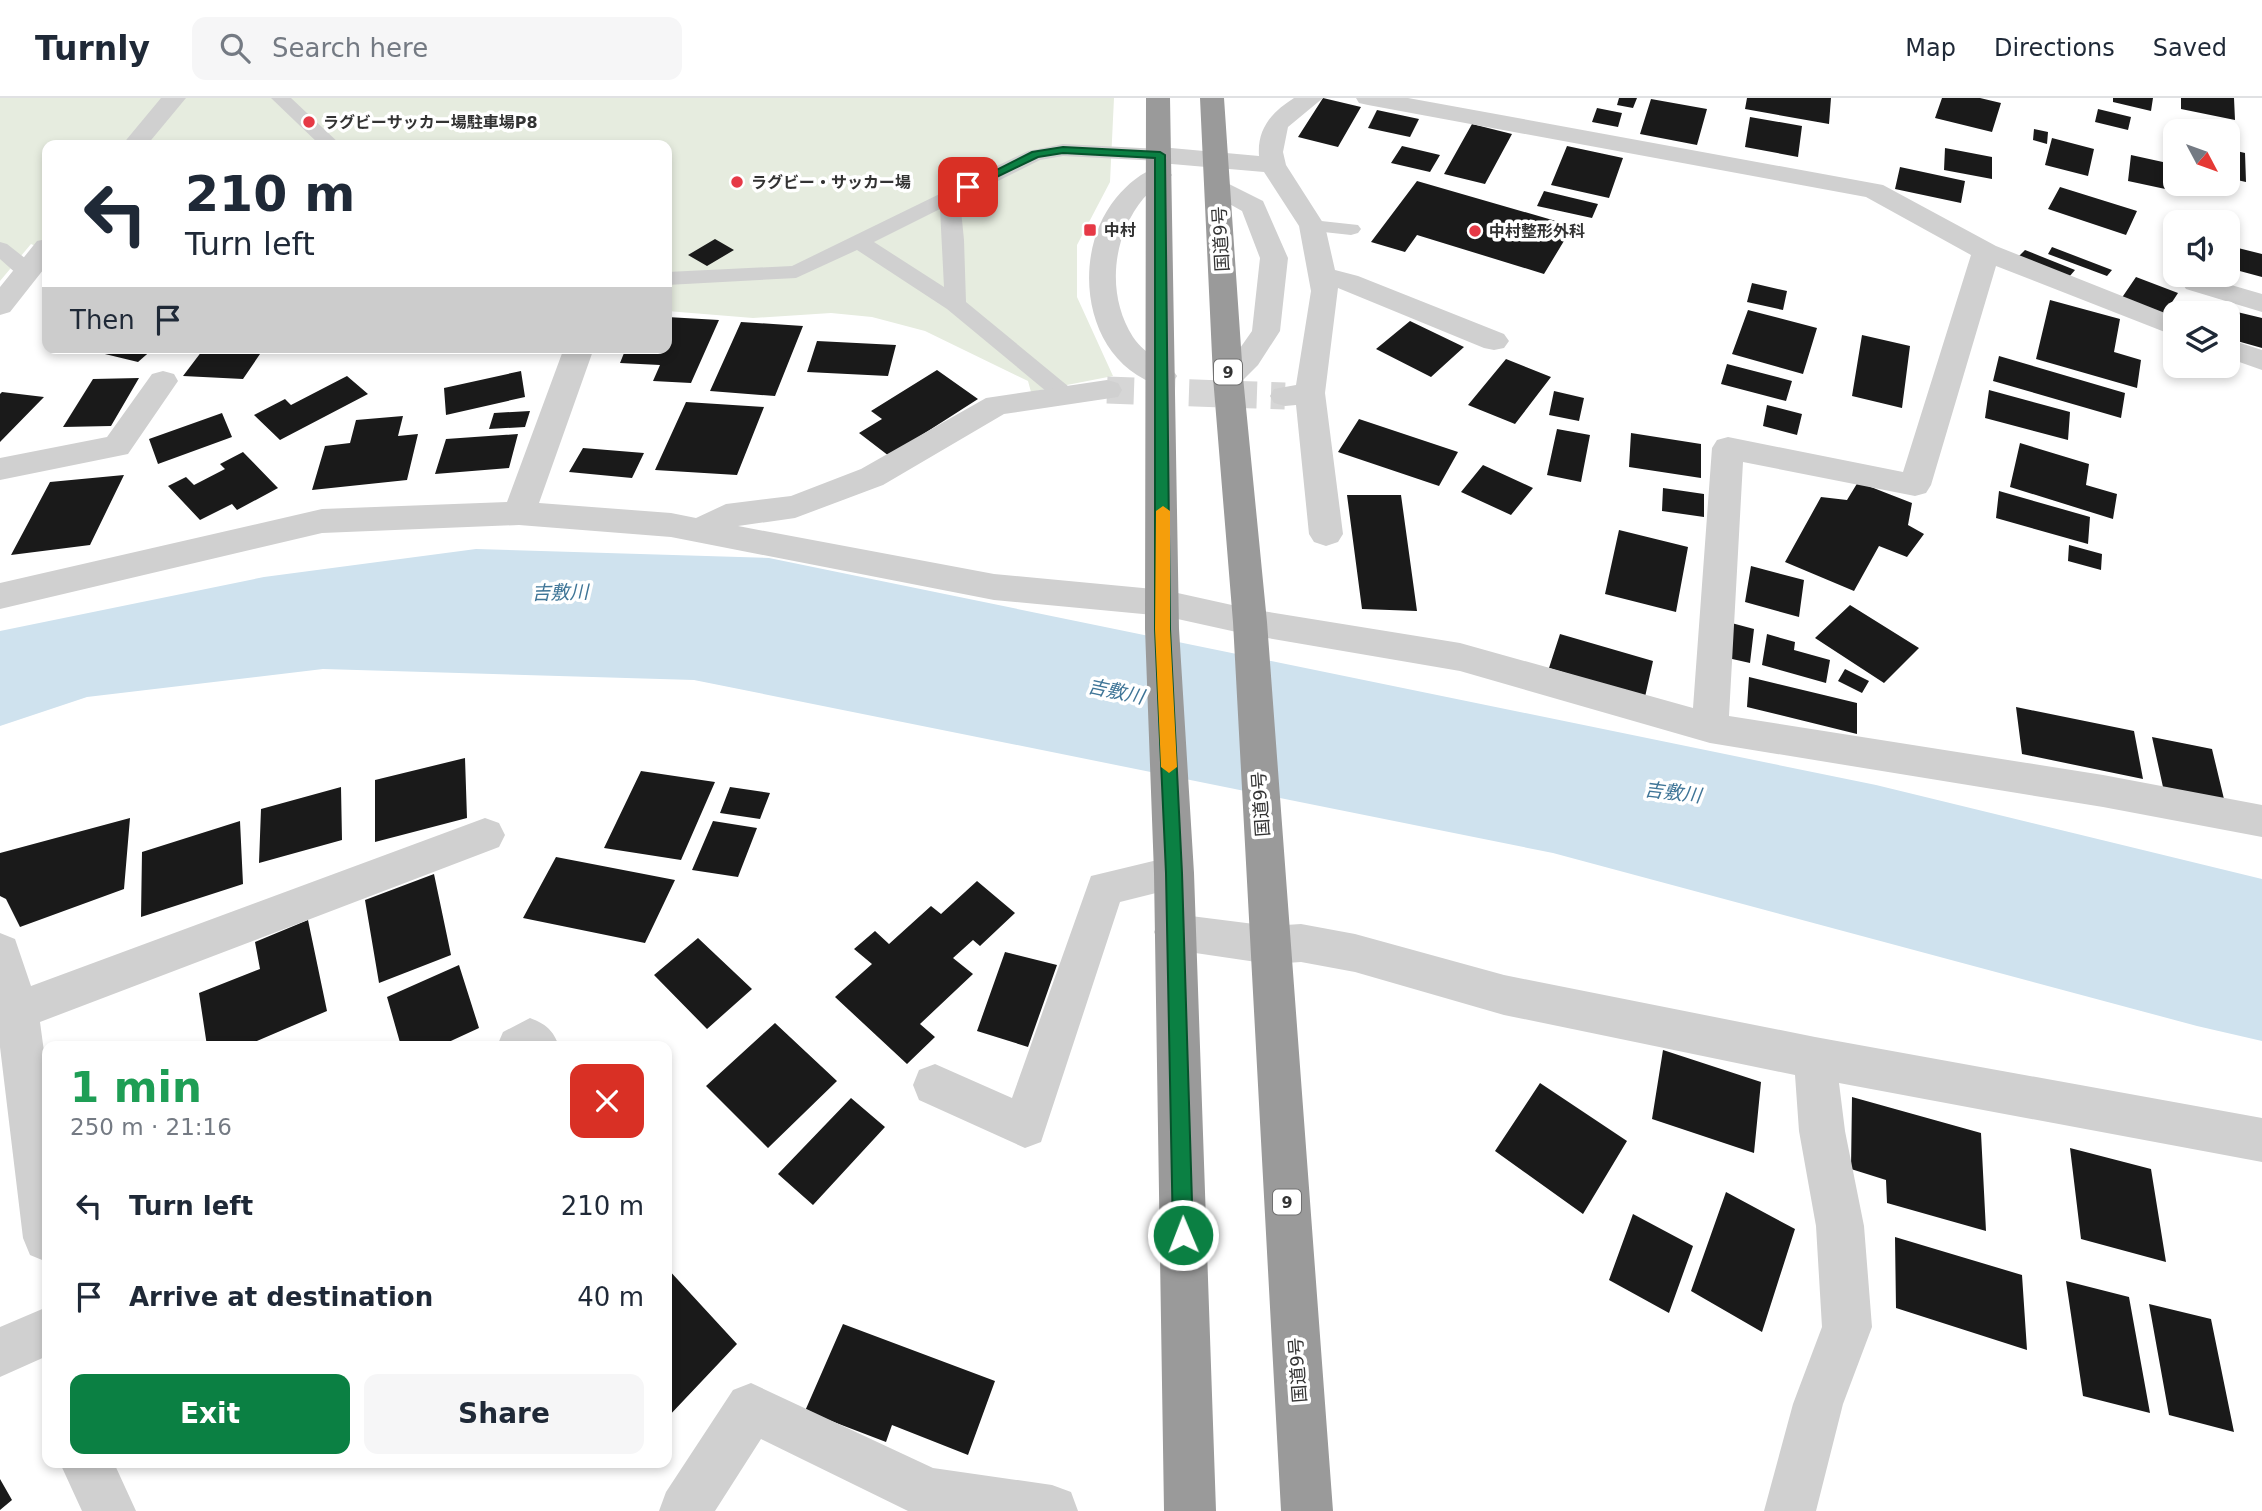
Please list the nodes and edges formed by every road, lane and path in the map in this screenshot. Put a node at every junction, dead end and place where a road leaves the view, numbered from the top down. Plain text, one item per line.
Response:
1 (174, 98) edge
2 (280, 98) edge
3 (1158, 98) edge
4 (1212, 98) edge
5 (1311, 98) edge
6 (1368, 98) edge
7 (138, 140) edge
8 (326, 140) edge
9 (1160, 165) junction
10 (1273, 165) junction
11 (1218, 173) junction
12 (948, 197) junction
13 (1312, 226) junction
14 (1351, 229) dead end
15 (859, 242) junction
16 (0, 247) edge
17 (1986, 252) junction
18 (42, 253) edge
19 (27, 271) junction
20 (1322, 275) junction
21 (672, 279) edge
22 (2209, 287) edge
23 (2262, 303) edge
24 (956, 304) junction
25 (0, 306) edge
26 (2163, 322) edge
27 (1494, 341) dead end
28 (2240, 353) edge
29 (577, 354) edge
30 (2262, 361) edge
31 (1162, 376) junction
32 (1228, 376) junction
33 (163, 381) dead end
34 (1107, 390) tunnel mouth
35 (1066, 396) junction
36 (0, 469) edge
37 (519, 513) junction
38 (700, 530) junction
39 (1326, 534) dead end
40 (0, 596) edge
41 (1163, 616) junction
42 (1250, 633) junction
43 (1710, 728) junction
44 (2262, 821) edge
45 (485, 835) dead end
46 (1174, 873) junction
47 (1175, 932) junction
48 (1270, 945) junction
49 (0, 952) edge
50 (9, 1017) edge
51 (1815, 1058) junction
52 (936, 1086) dead end
53 (2262, 1140) edge
54 (42, 1209) edge
55 (42, 1333) edge
56 (0, 1352) edge
57 (88, 1468) edge
58 (110, 1511) edge
59 (685, 1511) edge
60 (1052, 1511) edge
61 (1191, 1511) edge
62 (1307, 1511) edge
63 (1790, 1511) edge

1 - 7 street
2 - 8 lane
3 - 9 highway
4 - 11 highway, 国道9号 / 9
5 - 10 street
6 - 17 street
9 - 11 street
9 - 12 lane
9 - 31 highway
9 - 31 street
10 - 11 street
10 - 13 street
11 - 32 highway, 国道9号 / 9
11 - 32 street
12 - 15 lane
12 - 24 lane
13 - 14 lane
13 - 20 street
15 - 21 lane
15 - 24 lane
16 - 19 lane
17 - 26 street
17 - 43 street
18 - 19 street
19 - 25 street
20 - 27 street
20 - 39 street
22 - 23 street
24 - 35 lane
28 - 30 street
29 - 37 street
31 - 41 highway
32 - 42 highway, 国道9号 / 9
33 - 36 street
34 - 35 street
35 - 38 street
37 - 38 street
37 - 40 street
38 - 41 street
41 - 42 street
41 - 46 highway
42 - 43 street
42 - 48 highway, 国道9号 / 9
43 - 44 street
45 - 50 street
46 - 47 highway
46 - 52 street
47 - 48 street
47 - 61 highway
48 - 51 street
48 - 62 highway, 国道9号 / 9
49 - 50 street
50 - 54 street
51 - 53 street
51 - 63 street
55 - 56 street
57 - 58 street
59 - 60 street

